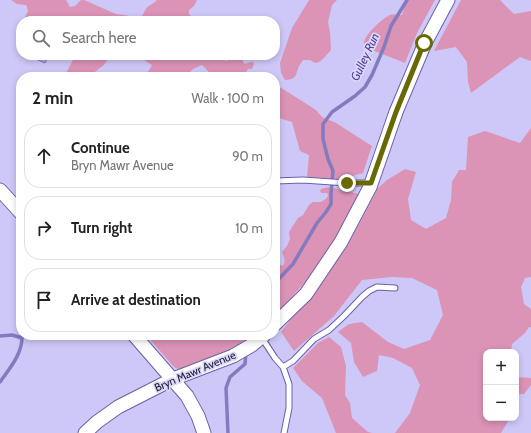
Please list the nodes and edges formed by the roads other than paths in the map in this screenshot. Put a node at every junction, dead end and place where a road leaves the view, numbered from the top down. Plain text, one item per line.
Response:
1 (448, 0) edge
2 (280, 181) edge
3 (371, 183) junction
4 (0, 190) edge
5 (16, 208) edge
6 (395, 288) dead end
7 (280, 319) edge
8 (138, 340) edge
9 (257, 340) edge
10 (260, 340) edge
11 (283, 367) junction
12 (173, 379) junction
13 (85, 433) edge
14 (204, 433) edge
15 (284, 433) edge

1 - 3 street
2 - 3 lane
3 - 7 street
4 - 5 street
6 - 11 lane
8 - 12 street
9 - 12 street, Bryn Mawr Avenue
10 - 11 lane
11 - 15 lane
12 - 13 street, Bryn Mawr Avenue
12 - 14 street

